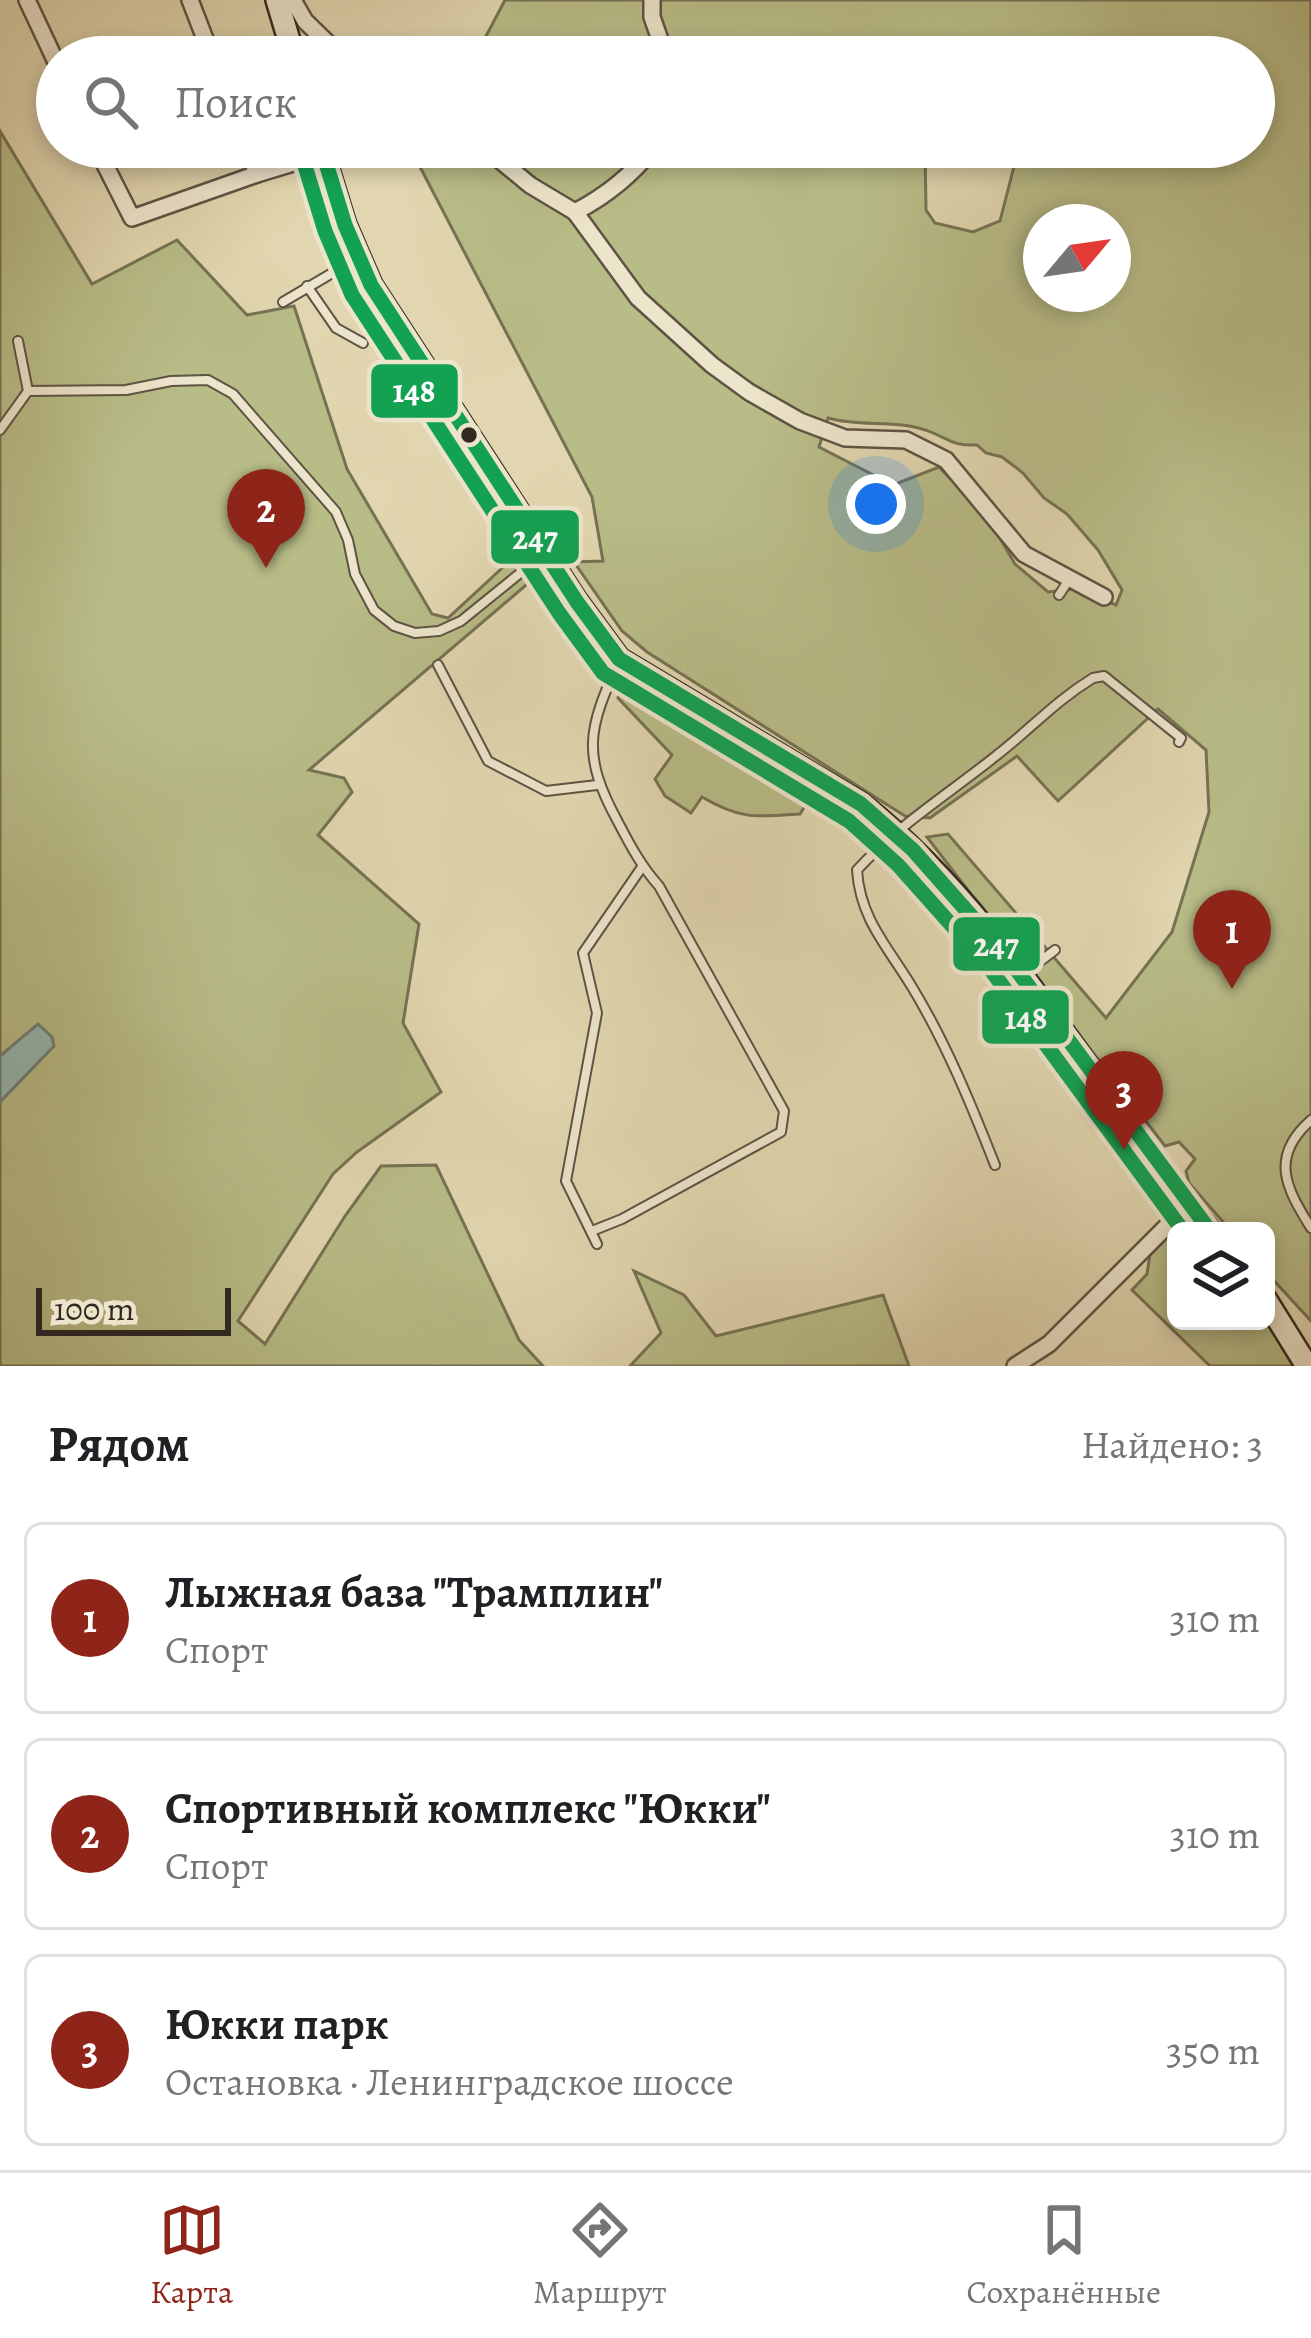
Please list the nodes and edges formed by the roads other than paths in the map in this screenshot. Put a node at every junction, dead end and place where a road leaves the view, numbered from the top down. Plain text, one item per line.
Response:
1 (27, 0) edge
2 (190, 0) edge
3 (278, 0) edge
4 (293, 0) edge
5 (652, 0) edge
6 (44, 36) edge
7 (204, 36) edge
8 (288, 36) edge
9 (320, 36) edge
10 (659, 36) edge
11 (107, 168) edge
12 (255, 168) edge
13 (274, 168) edge
14 (328, 168) edge
15 (509, 168) edge
16 (638, 168) edge
17 (257, 174) junction
18 (575, 212) junction
19 (358, 258) junction
20 (307, 286) junction
21 (283, 302) dead end
22 (18, 341) dead end
23 (362, 343) dead end
24 (28, 391) junction
25 (0, 430) edge
26 (546, 552) junction
27 (1070, 577) junction
28 (1059, 595) dead end
29 (1104, 597) dead end
30 (619, 659) junction
31 (438, 665) dead end
32 (1179, 742) dead end
33 (598, 785) junction
34 (897, 832) junction
35 (642, 867) junction
36 (1055, 950) dead end
37 (1020, 976) junction
38 (1311, 1120) edge
39 (995, 1165) dead end
40 (1188, 1205) junction
41 (1202, 1222) edge
42 (1311, 1228) edge
43 (592, 1231) junction
44 (597, 1244) dead end
45 (1275, 1313) edge
46 (1307, 1359) edge
47 (1015, 1366) edge

1 - 6 street
2 - 7 street
3 - 8 main road
4 - 9 street
5 - 10 street
11 - 17 street
12 - 17 street
13 - 17 street
14 - 19 main road
15 - 18 street
16 - 18 street
18 - 27 street
19 - 20 lane
19 - 26 main road
20 - 21 lane
20 - 23 lane
22 - 24 lane
24 - 25 lane
24 - 26 lane
26 - 30 main road
27 - 28 lane
27 - 29 street
30 - 33 lane
30 - 34 main road
31 - 33 lane
32 - 34 lane
33 - 35 lane
34 - 37 main road
34 - 39 lane
35 - 43 lane
35 - 43 lane
36 - 37 lane
37 - 40 main road
38 - 42 lane
40 - 41 main road
40 - 47 street
43 - 44 lane
45 - 46 main road

